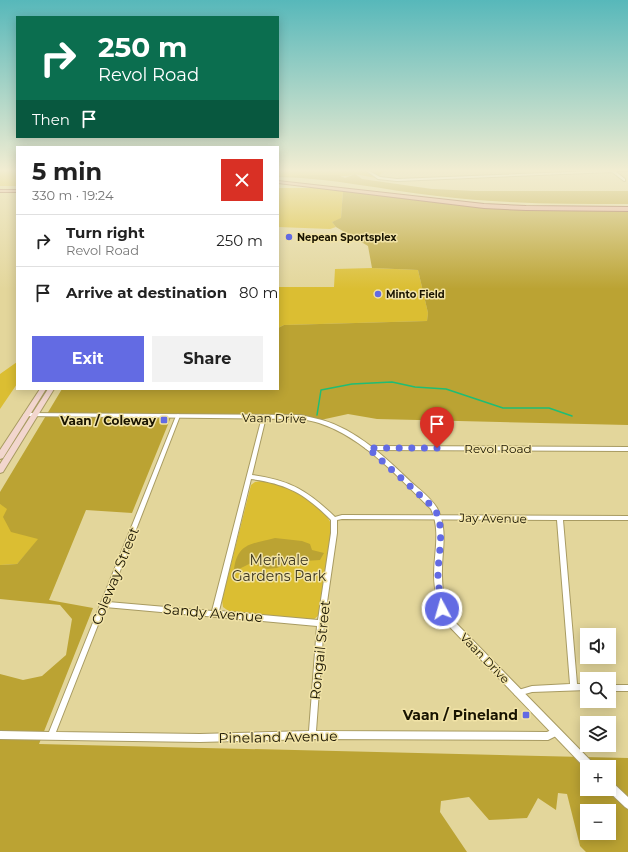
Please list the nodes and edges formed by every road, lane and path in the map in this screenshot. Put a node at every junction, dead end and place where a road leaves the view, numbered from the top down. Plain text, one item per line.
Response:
1 (42, 390) edge
2 (51, 390) edge
3 (26, 415) junction
4 (35, 416) junction
5 (178, 416) junction
6 (264, 417) junction
7 (368, 448) junction
8 (628, 449) edge
9 (0, 456) edge
10 (0, 470) edge
11 (250, 477) junction
12 (440, 517) junction
13 (560, 518) junction
14 (628, 518) edge
15 (334, 519) junction
16 (104, 604) junction
17 (215, 613) junction
18 (321, 623) junction
19 (574, 687) junction
20 (580, 687) edge
21 (616, 688) edge
22 (628, 688) edge
23 (518, 692) junction
24 (555, 732) junction
25 (0, 735) edge
26 (312, 735) junction
27 (51, 736) junction
28 (584, 760) edge
29 (616, 792) edge
30 (628, 804) edge

1 - 3 main road
2 - 4 main road
3 - 4 street, Vaan Drive
3 - 9 main road
4 - 5 street, Vaan Drive
4 - 10 main road
5 - 6 street, Vaan Drive
5 - 16 street, Coleway Street
6 - 7 street, Vaan Drive
6 - 11 street
7 - 8 street, Revol Road
7 - 12 street, Vaan Drive
11 - 15 street
11 - 17 street
12 - 13 street, Jay Avenue
12 - 15 street, Jay Avenue
12 - 23 street, Vaan Drive
13 - 14 street, Jay Avenue
13 - 19 street
15 - 18 street, Rongail Street
16 - 17 street, Sandy Avenue
16 - 27 street, Coleway Street
17 - 18 street, Sandy Avenue
18 - 26 street, Rongail Street
19 - 20 street
19 - 23 street
21 - 22 street
23 - 24 street, Vaan Drive
24 - 26 street, Pineland Avenue
24 - 28 street, Vaan Drive
25 - 27 street, Pineland Avenue
26 - 27 street, Pineland Avenue
29 - 30 street

